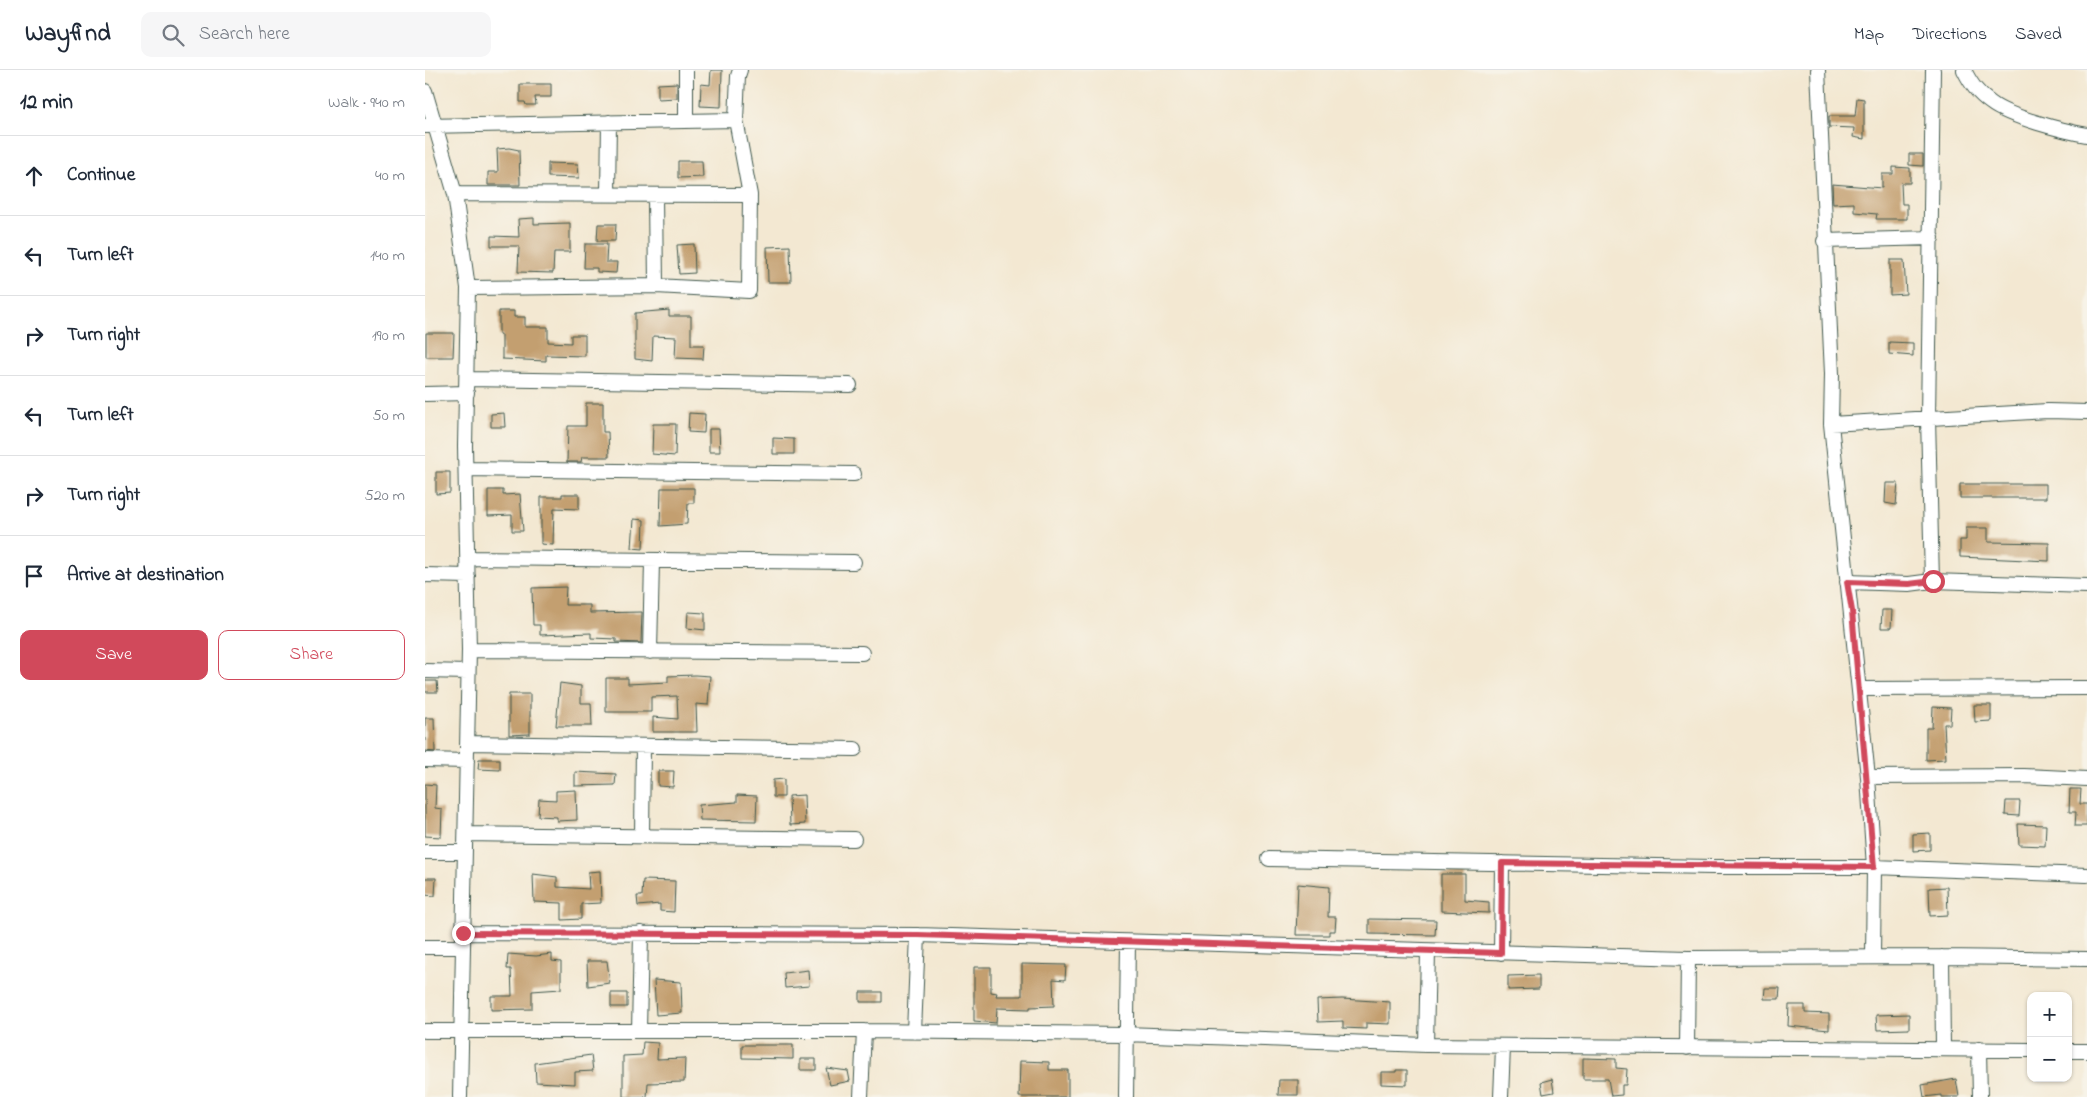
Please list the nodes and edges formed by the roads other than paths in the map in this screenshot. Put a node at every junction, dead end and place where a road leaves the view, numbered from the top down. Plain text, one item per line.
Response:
1 (686, 70) edge
2 (740, 70) edge
3 (1817, 70) edge
4 (1933, 70) edge
5 (1964, 70) edge
6 (425, 90) edge
7 (736, 120) junction
8 (685, 121) junction
9 (609, 122) junction
10 (430, 126) edge
11 (2087, 135) edge
12 (455, 194) junction
13 (608, 195) junction
14 (655, 195) junction
15 (750, 195) junction
16 (1932, 238) junction
17 (1825, 241) junction
18 (656, 286) junction
19 (468, 288) junction
20 (468, 379) junction
21 (850, 385) dead end
22 (467, 393) junction
23 (425, 394) edge
24 (2087, 412) edge
25 (1928, 418) junction
26 (1831, 424) junction
27 (466, 469) junction
28 (854, 474) dead end
29 (467, 558) junction
30 (652, 560) junction
31 (854, 562) dead end
32 (425, 575) edge
33 (468, 576) junction
34 (1933, 581) junction
35 (1847, 582) junction
36 (2087, 586) edge
37 (469, 650) junction
38 (651, 652) junction
39 (862, 653) dead end
40 (425, 671) edge
41 (468, 672) junction
42 (1859, 688) junction
43 (2087, 688) edge
44 (467, 743) junction
45 (643, 746) junction
46 (855, 748) dead end
47 (425, 760) edge
48 (467, 761) junction
49 (1868, 777) junction
50 (2087, 779) edge
51 (466, 834) junction
52 (642, 836) junction
53 (854, 839) dead end
54 (425, 852) edge
55 (465, 852) junction
56 (1269, 860) dead end
57 (1502, 863) junction
58 (1874, 867) junction
59 (2087, 875) edge
60 (641, 933) junction
61 (918, 935) junction
62 (463, 940) junction
63 (1129, 942) junction
64 (425, 947) edge
65 (1428, 951) junction
66 (1501, 953) junction
67 (1873, 957) junction
68 (1942, 957) junction
69 (1688, 958) junction
70 (2087, 960) edge
71 (639, 1031) junction
72 (864, 1031) junction
73 (425, 1032) edge
74 (461, 1032) junction
75 (914, 1032) junction
76 (1125, 1034) junction
77 (1427, 1045) junction
78 (1503, 1046) junction
79 (1687, 1048) junction
80 (1943, 1048) junction
81 (1979, 1049) junction
82 (2027, 1050) edge
83 (2072, 1051) edge
84 (2087, 1051) edge
85 (460, 1097) edge
86 (861, 1097) edge
87 (1126, 1097) edge
88 (1501, 1097) edge
89 (1980, 1097) edge

1 - 8 street
2 - 7 street
3 - 17 street
4 - 16 street
5 - 11 street
6 - 10 street
7 - 8 street
7 - 15 street
8 - 9 street
9 - 10 street
9 - 13 street
10 - 12 street
12 - 13 street
12 - 19 street
13 - 14 street
14 - 15 street
14 - 18 street
15 - 18 street
16 - 17 street
16 - 25 street
17 - 26 street
18 - 19 street
19 - 20 street
20 - 21 street
20 - 22 street
22 - 23 street
22 - 27 street
24 - 25 street
25 - 26 street
25 - 34 street
26 - 35 street
27 - 28 street
27 - 29 street
29 - 30 street
29 - 33 street
30 - 31 street
30 - 38 street
32 - 33 street
33 - 37 street
34 - 35 street
34 - 36 street
35 - 42 street
37 - 38 street
37 - 41 street
38 - 39 street
40 - 41 street
41 - 44 street
42 - 43 street
42 - 49 street
44 - 45 street
44 - 48 street
45 - 46 street
45 - 52 street
47 - 48 street
48 - 51 street
49 - 50 street
49 - 58 street
51 - 52 street
51 - 55 street
52 - 53 street
54 - 55 street
55 - 62 street
56 - 57 street
57 - 58 street
57 - 66 street
58 - 59 street
58 - 67 street
60 - 61 street
60 - 62 street
60 - 71 street
61 - 63 street
61 - 75 street
62 - 64 street
62 - 74 street
63 - 65 street
63 - 76 street
65 - 66 street
65 - 77 street
66 - 69 street
67 - 68 street
67 - 69 street
68 - 70 street
68 - 80 street
69 - 79 street
71 - 72 street
71 - 74 street
72 - 75 street
72 - 86 street
73 - 74 street
74 - 85 street
75 - 76 street
76 - 77 street
76 - 87 street
77 - 78 street
78 - 79 street
78 - 88 street
79 - 80 street
80 - 81 street
81 - 82 street
81 - 89 street
83 - 84 street

